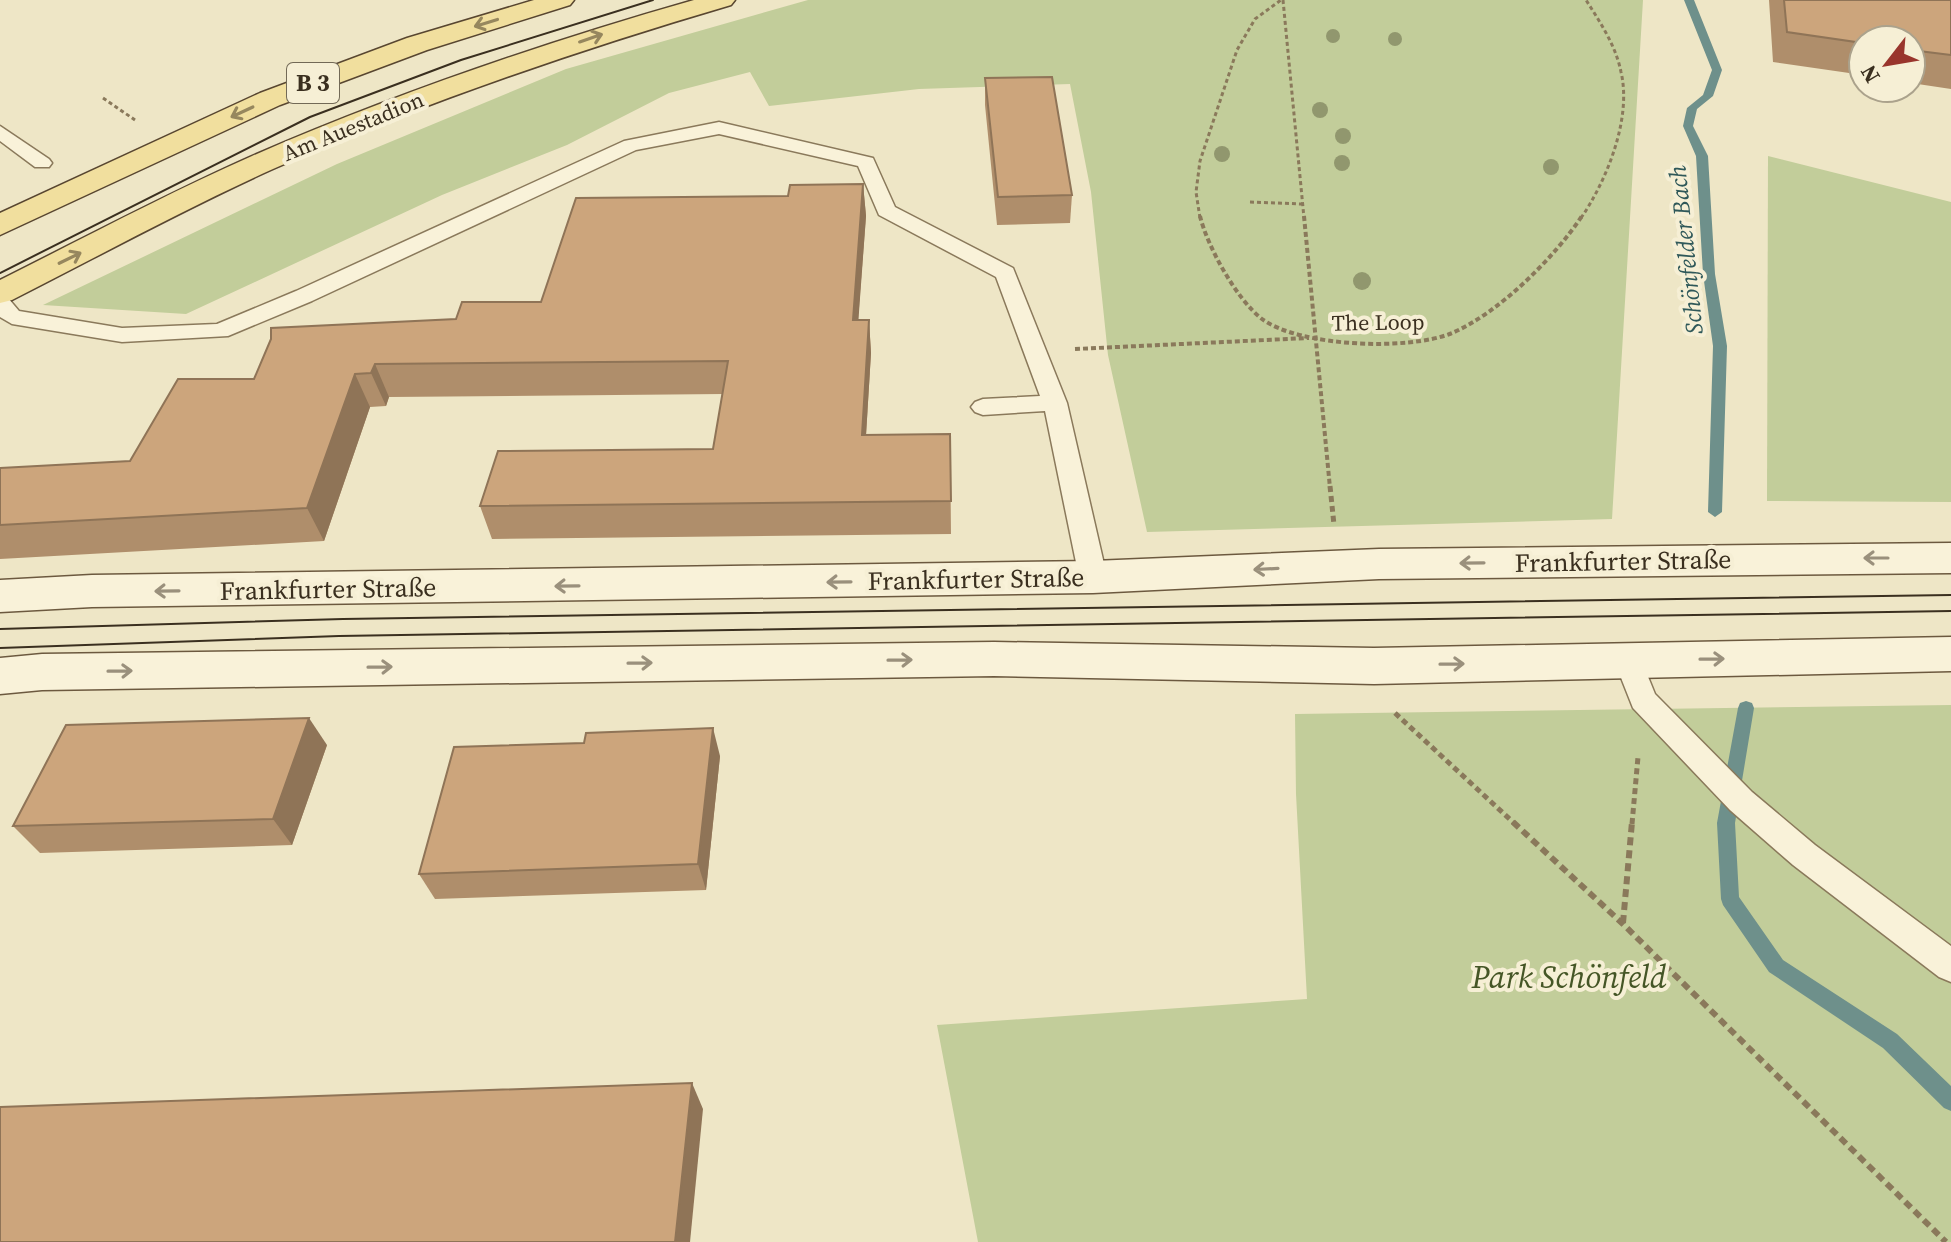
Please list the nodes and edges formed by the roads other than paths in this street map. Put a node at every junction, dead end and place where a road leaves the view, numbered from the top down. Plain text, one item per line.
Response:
1 (561, 0) edge
2 (722, 0) edge
3 (0, 132) edge
4 (42, 163) dead end
5 (0, 225) edge
6 (0, 293) edge
7 (0, 303) edge
8 (1055, 403) junction
9 (983, 407) dead end
10 (1951, 558) edge
11 (1093, 577) junction
12 (0, 596) edge
13 (1951, 654) edge
14 (0, 676) edge
15 (1636, 680) junction
16 (1951, 966) edge

1 -> 5 main road, B 3
6 -> 2 main road, Am Auestadion / B 3
3 - 4 lane
7 - 8 lane
8 - 9 lane
8 - 11 lane
10 -> 11 main road, Frankfurter Straße
11 -> 12 main road, Frankfurter Straße
15 -> 13 main road
14 -> 15 main road
15 - 16 lane

